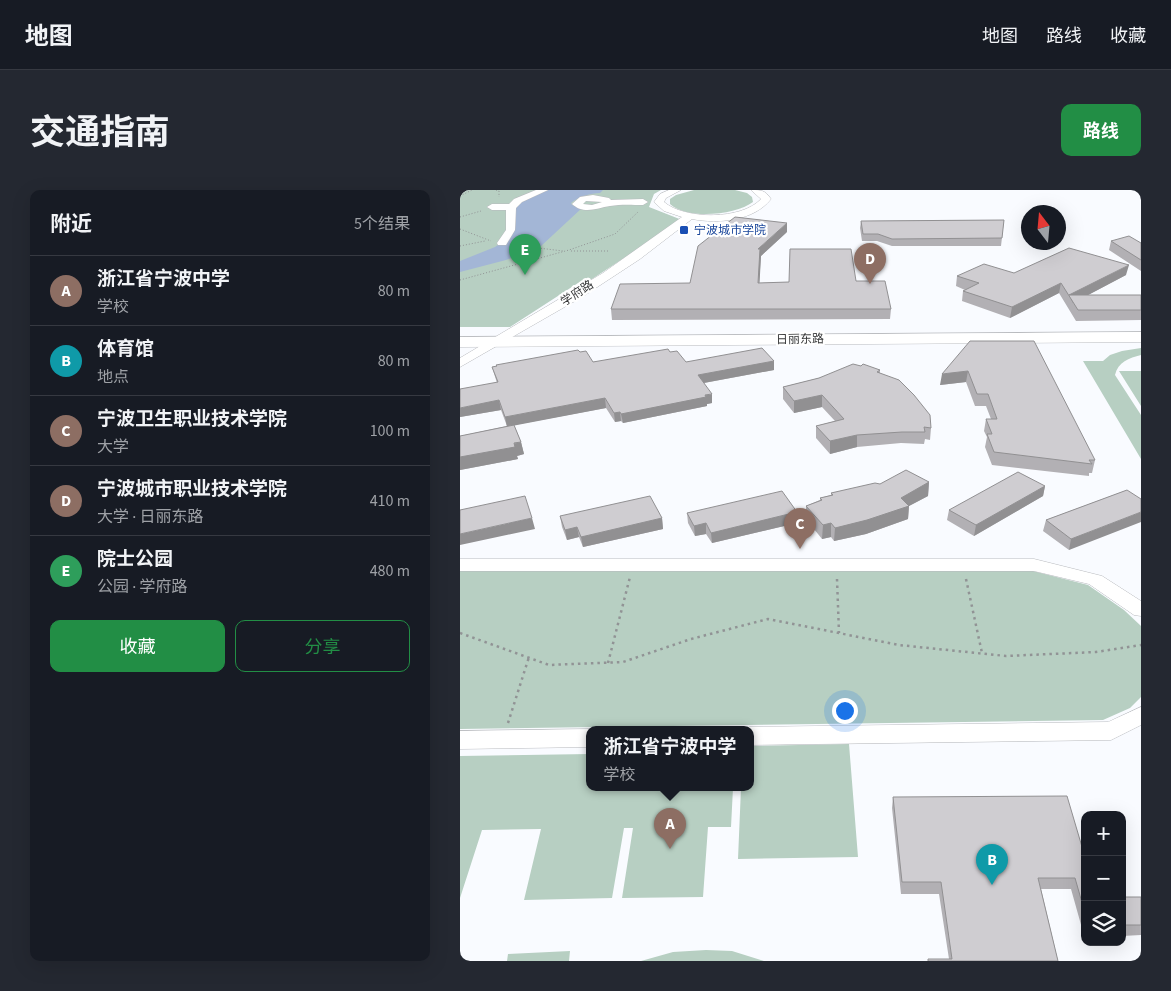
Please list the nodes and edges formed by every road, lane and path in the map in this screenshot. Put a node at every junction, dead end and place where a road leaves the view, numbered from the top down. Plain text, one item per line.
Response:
1 (472, 190) edge
2 (544, 190) edge
3 (677, 190) edge
4 (760, 190) edge
5 (460, 196) edge
6 (643, 202) joint
7 (608, 203) dead end
8 (495, 204) dead end
9 (514, 204) junction
10 (690, 216) junction
11 (460, 229) edge
12 (489, 240) junction
13 (505, 243) junction
14 (460, 246) edge
15 (567, 251) junction
16 (610, 251) dead end
17 (460, 280) edge
18 (1141, 330) edge
19 (460, 334) edge
20 (1141, 337) edge
21 (504, 338) junction
22 (460, 342) edge
23 (460, 363) edge
24 (460, 565) edge
25 (633, 565) junction
26 (836, 565) junction
27 (963, 565) junction
28 (1141, 610) edge
29 (460, 633) edge
30 (839, 633) junction
31 (1141, 645) edge
32 (982, 653) junction
33 (530, 658) junction
34 (608, 663) junction
35 (1141, 715) edge
36 (754, 736) edge
37 (586, 738) edge
38 (503, 739) junction
39 (460, 740) edge

1 - 5 path
2 - 9 street
3 - 10 street
4 - 10 street
6 - 7 street
6 - 15 path
8 - 9 street
9 - 13 street
10 - 21 street, 学府路
11 - 12 path
12 - 13 path
12 - 14 path
13 - 15 path
15 - 16 path
15 - 17 path
18 - 21 main road, 日丽东路
19 - 21 main road, 日丽东路
20 - 21 main road, 日丽东路
21 - 22 main road, 日丽东路
21 - 23 street, 学府路
24 - 25 street
25 - 26 street
25 - 34 path
26 - 27 street
26 - 30 path
27 - 28 street
27 - 32 path
29 - 33 path
30 - 32 path
30 - 34 path
31 - 32 path
33 - 34 path
33 - 38 path
35 - 36 street
37 - 38 street
38 - 39 street

